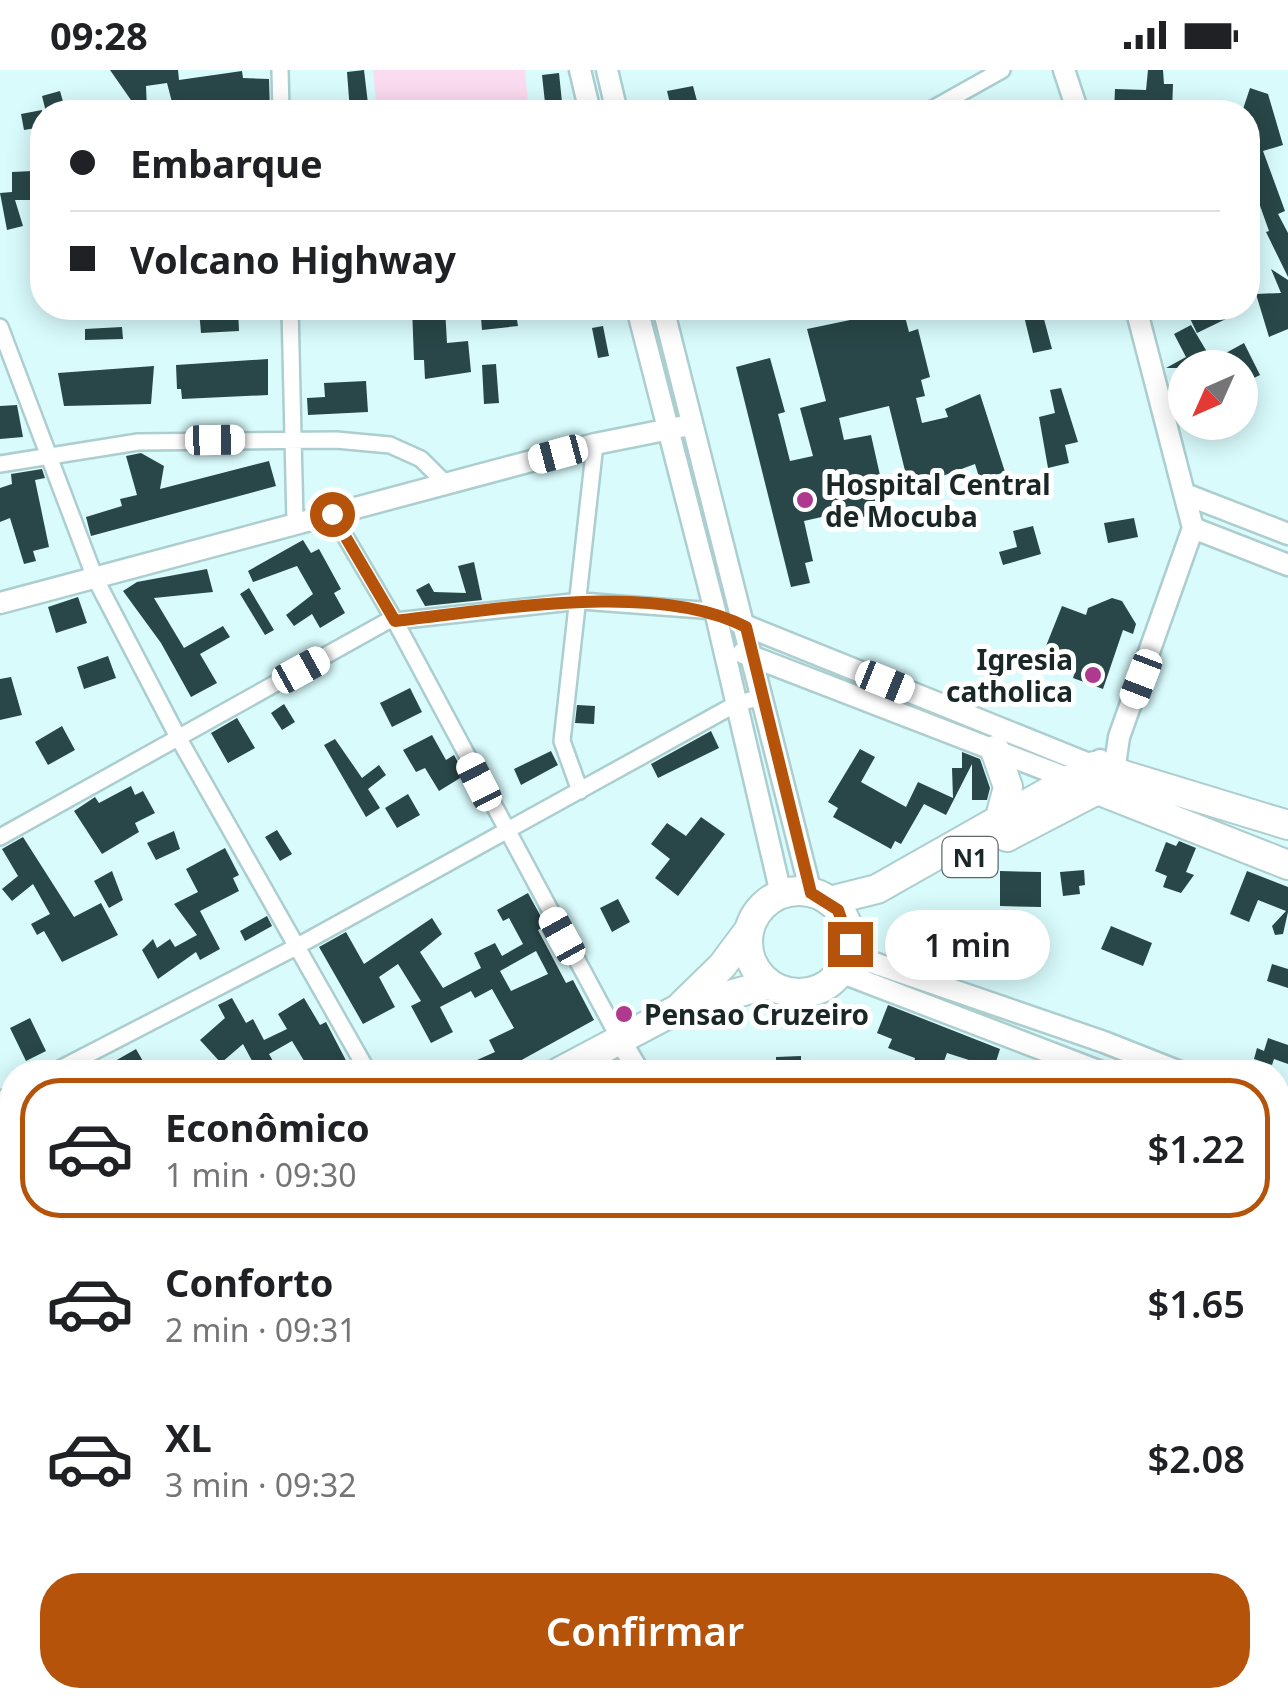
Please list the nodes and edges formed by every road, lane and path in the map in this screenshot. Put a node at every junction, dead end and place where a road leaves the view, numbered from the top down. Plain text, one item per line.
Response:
1 (280, 70) edge
2 (580, 70) edge
3 (607, 70) edge
4 (1002, 70) edge
5 (1064, 70) edge
6 (281, 100) edge
7 (587, 100) edge
8 (614, 100) edge
9 (949, 100) edge
10 (1074, 100) edge
11 (290, 320) edge
12 (640, 320) edge
13 (666, 320) edge
14 (1139, 320) edge
15 (0, 327) edge
16 (690, 425) junction
17 (668, 430) junction
18 (291, 439) junction
19 (595, 444) junction
20 (51, 457) junction
21 (0, 464) edge
22 (446, 484) junction
23 (1185, 494) junction
24 (332, 514) junction
25 (295, 522) junction
26 (1194, 528) junction
27 (1288, 534) edge
28 (1288, 565) edge
29 (95, 578) junction
30 (580, 601) junction
31 (0, 603) edge
32 (715, 611) junction
33 (394, 620) junction
34 (746, 627) junction
35 (724, 647) junction
36 (750, 656) junction
37 (762, 696) junction
38 (736, 704) junction
39 (178, 740) junction
40 (995, 750) junction
41 (1095, 777) junction
42 (580, 791) junction
43 (999, 821) junction
44 (1288, 825) edge
45 (506, 833) junction
46 (0, 837) edge
47 (1288, 864) edge
48 (780, 894) junction
49 (820, 897) junction
50 (749, 930) junction
51 (294, 948) junction
52 (846, 953) junction
53 (769, 984) junction
54 (676, 1010) junction
55 (620, 1040) junction
56 (1104, 1042) junction
57 (77, 1060) edge
58 (361, 1060) edge
59 (582, 1060) edge
60 (632, 1060) edge
61 (1066, 1060) edge
62 (1093, 1060) edge
63 (1150, 1060) edge

1 - 6 street
2 - 7 street
3 - 8 street
4 - 9 street
5 - 10 street
11 - 18 street
12 - 17 street
13 - 16 street
14 - 23 street
15 - 20 street
16 - 17 street
16 - 34 street
17 - 19 street
17 - 32 street
18 - 20 street
18 - 22 street
18 - 25 street
19 - 22 street
19 - 30 street
20 - 21 street
20 - 29 street
22 - 24 street
23 - 26 street
23 - 27 street
24 - 25 street
24 - 33 street
25 - 29 street
26 - 28 street
26 - 41 street
29 - 31 street
29 - 39 street
30 - 32 street
30 - 33 street
30 - 42 street
32 - 34 street
32 - 35 street
33 - 39 street
33 - 45 street
34 - 36 street
34 - 41 street
35 - 36 street
35 - 38 street
36 - 37 street
36 - 40 street
37 - 38 street
37 - 49 street
38 - 42 street
38 - 48 street
39 - 46 street
39 - 51 street
40 - 41 street
40 - 43 highway
41 - 43 highway, N1
41 - 44 highway
41 - 47 highway
41 - 52 highway, N1
42 - 45 street
43 - 49 highway, N1
45 - 51 street
45 - 55 street
48 - 49 highway, N1
48 - 50 highway, N1
49 - 52 highway
50 - 53 highway
50 - 54 highway, N1
51 - 57 street
51 - 58 street
52 - 53 highway, N1
52 - 56 street
52 - 61 street
53 - 54 highway, N1
54 - 55 highway, N1
55 - 59 highway, N1
55 - 60 street
56 - 62 street
56 - 63 street

